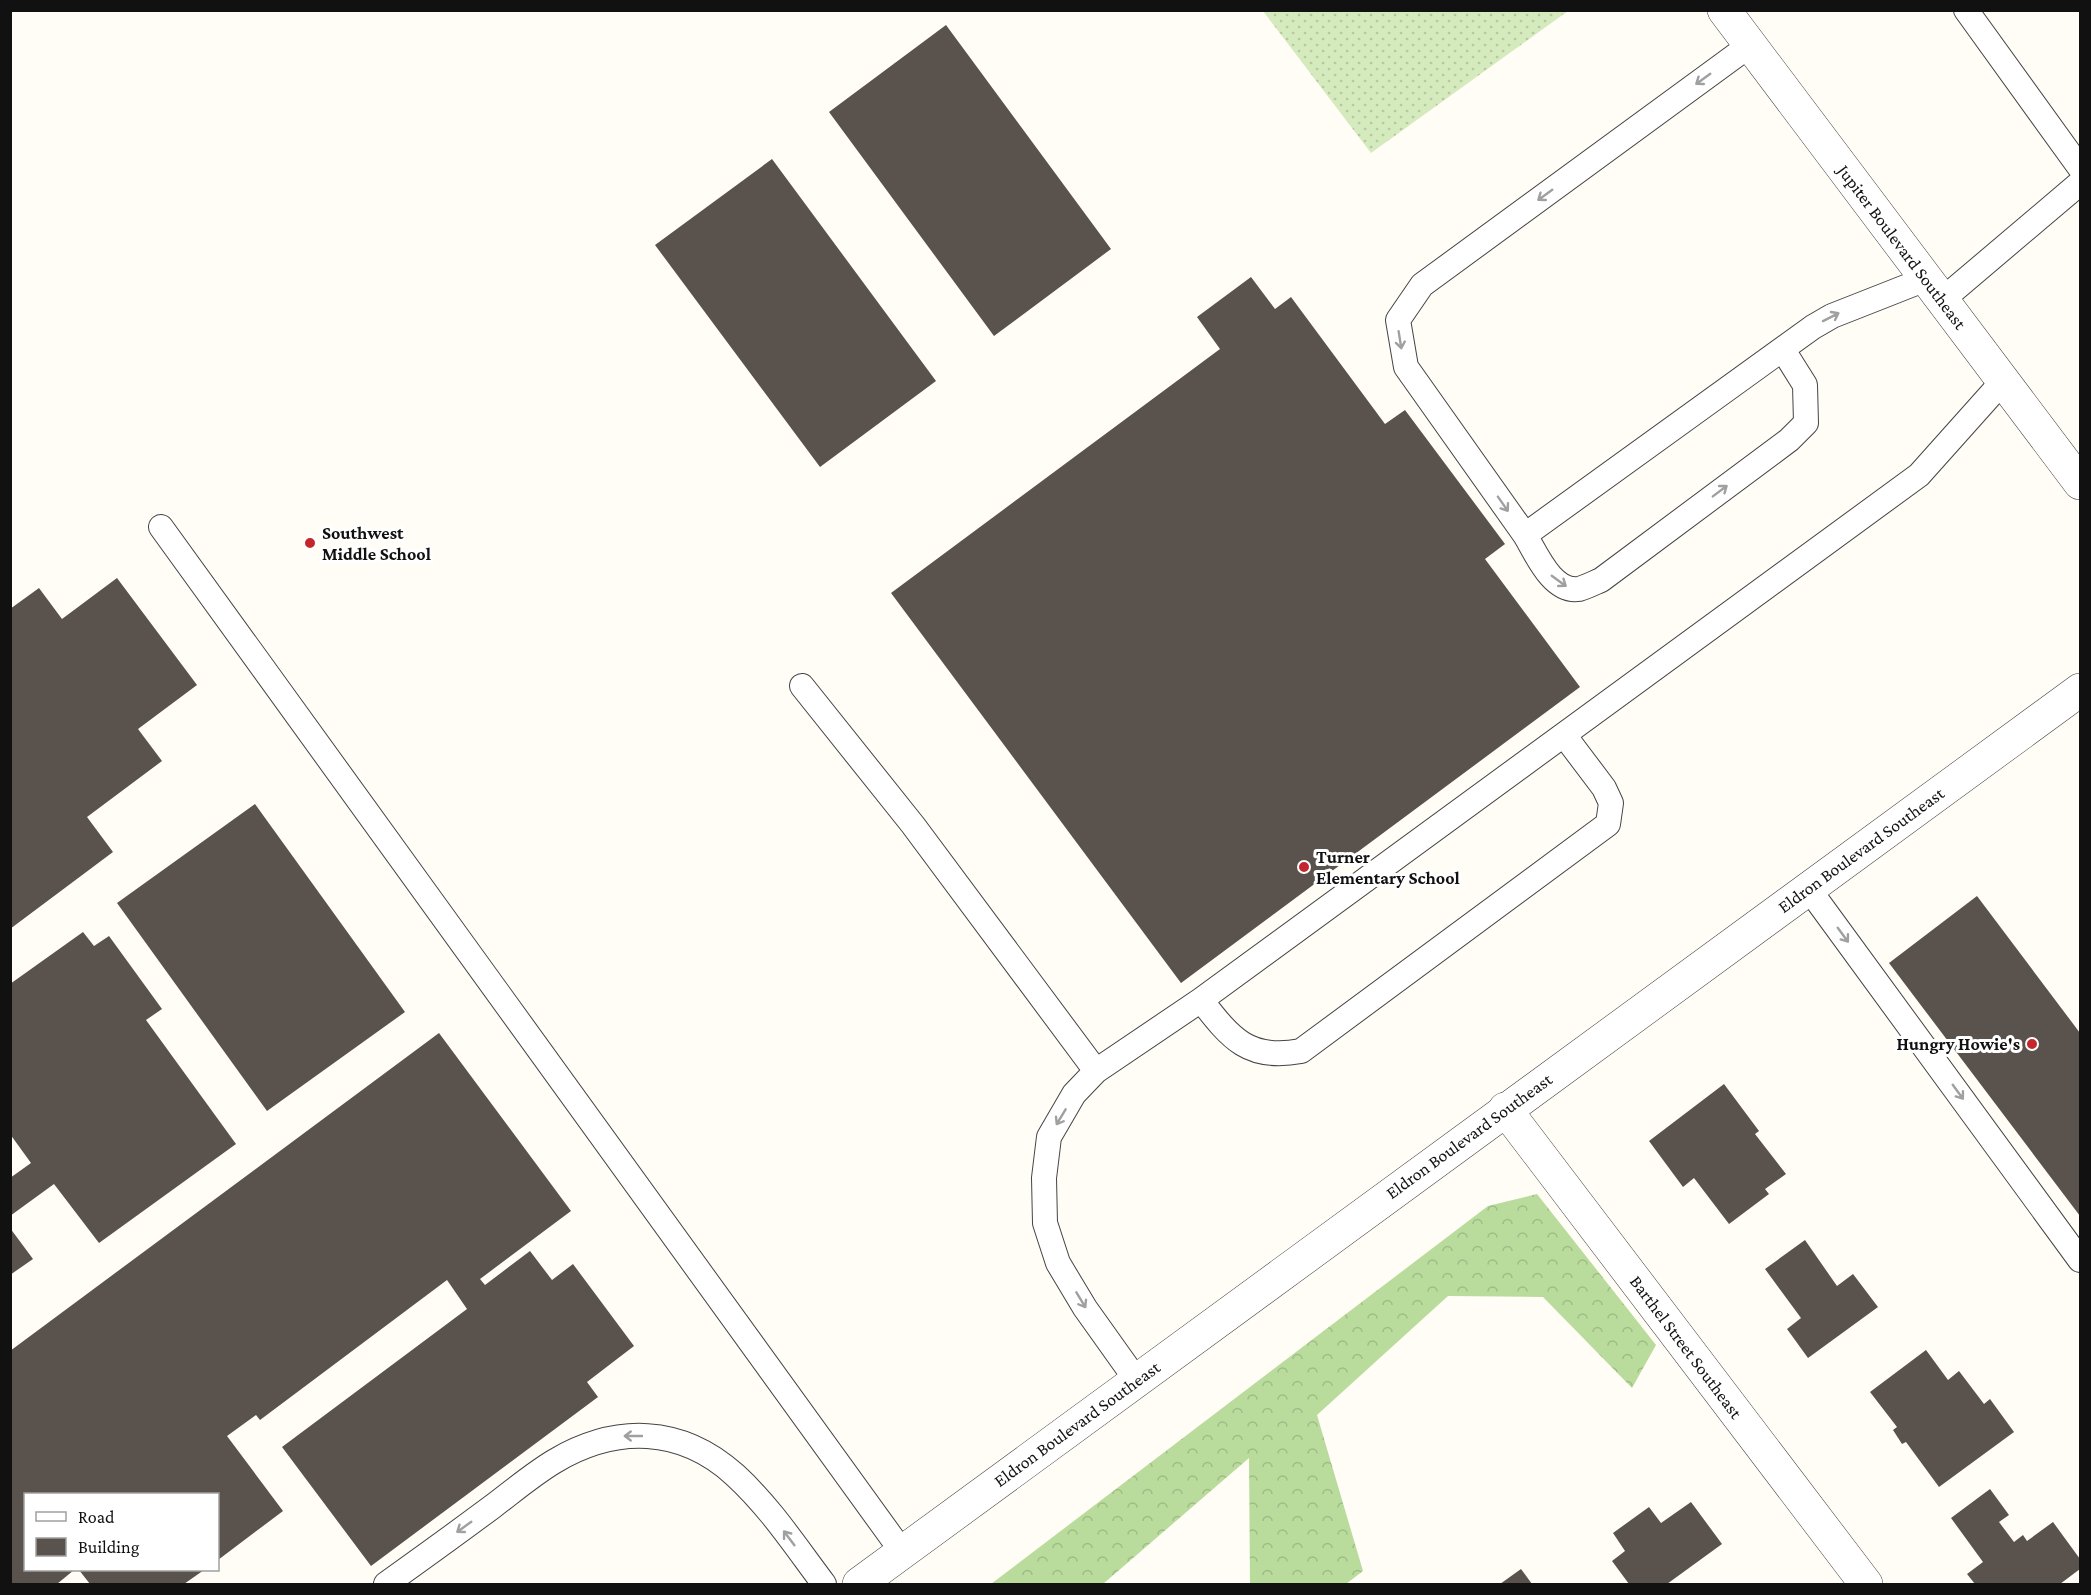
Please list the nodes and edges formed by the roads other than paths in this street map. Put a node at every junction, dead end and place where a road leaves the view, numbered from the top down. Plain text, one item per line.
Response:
1 (1724, 10) edge
2 (1966, 10) edge
3 (1750, 45) junction
4 (2080, 168) edge
5 (2080, 183) edge
6 (1934, 290) junction
7 (1783, 350) junction
8 (2003, 381) junction
9 (2080, 483) edge
10 (160, 527) dead end
11 (1525, 535) junction
12 (802, 686) dead end
13 (2080, 690) edge
14 (1564, 735) junction
15 (1808, 888) junction
16 (1201, 1000) junction
17 (1096, 1071) junction
18 (1505, 1109) junction
19 (2080, 1260) edge
20 (1137, 1381) junction
21 (903, 1553) junction
22 (1851, 1579) edge
23 (386, 1584) edge
24 (824, 1584) edge
25 (859, 1584) edge

1 - 3 street, Jupiter Boulevard Southeast
2 - 4 lane
3 - 6 street, Jupiter Boulevard Southeast
3 -> 11 lane
5 - 6 lane
7 -> 6 lane
6 - 8 street, Jupiter Boulevard Southeast
7 - 11 lane
11 -> 7 lane
8 - 9 street, Jupiter Boulevard Southeast
8 - 14 lane
10 - 21 lane
12 - 17 lane
13 - 15 street, Eldron Boulevard Southeast
14 - 16 lane
14 - 16 lane
15 - 18 street, Eldron Boulevard Southeast
15 -> 19 lane
16 - 17 lane
17 -> 20 lane
18 - 20 street, Eldron Boulevard Southeast
18 - 22 street, Barthel Street Southeast
20 - 21 street, Eldron Boulevard Southeast
21 - 25 street, Eldron Boulevard Southeast
24 -> 23 lane

